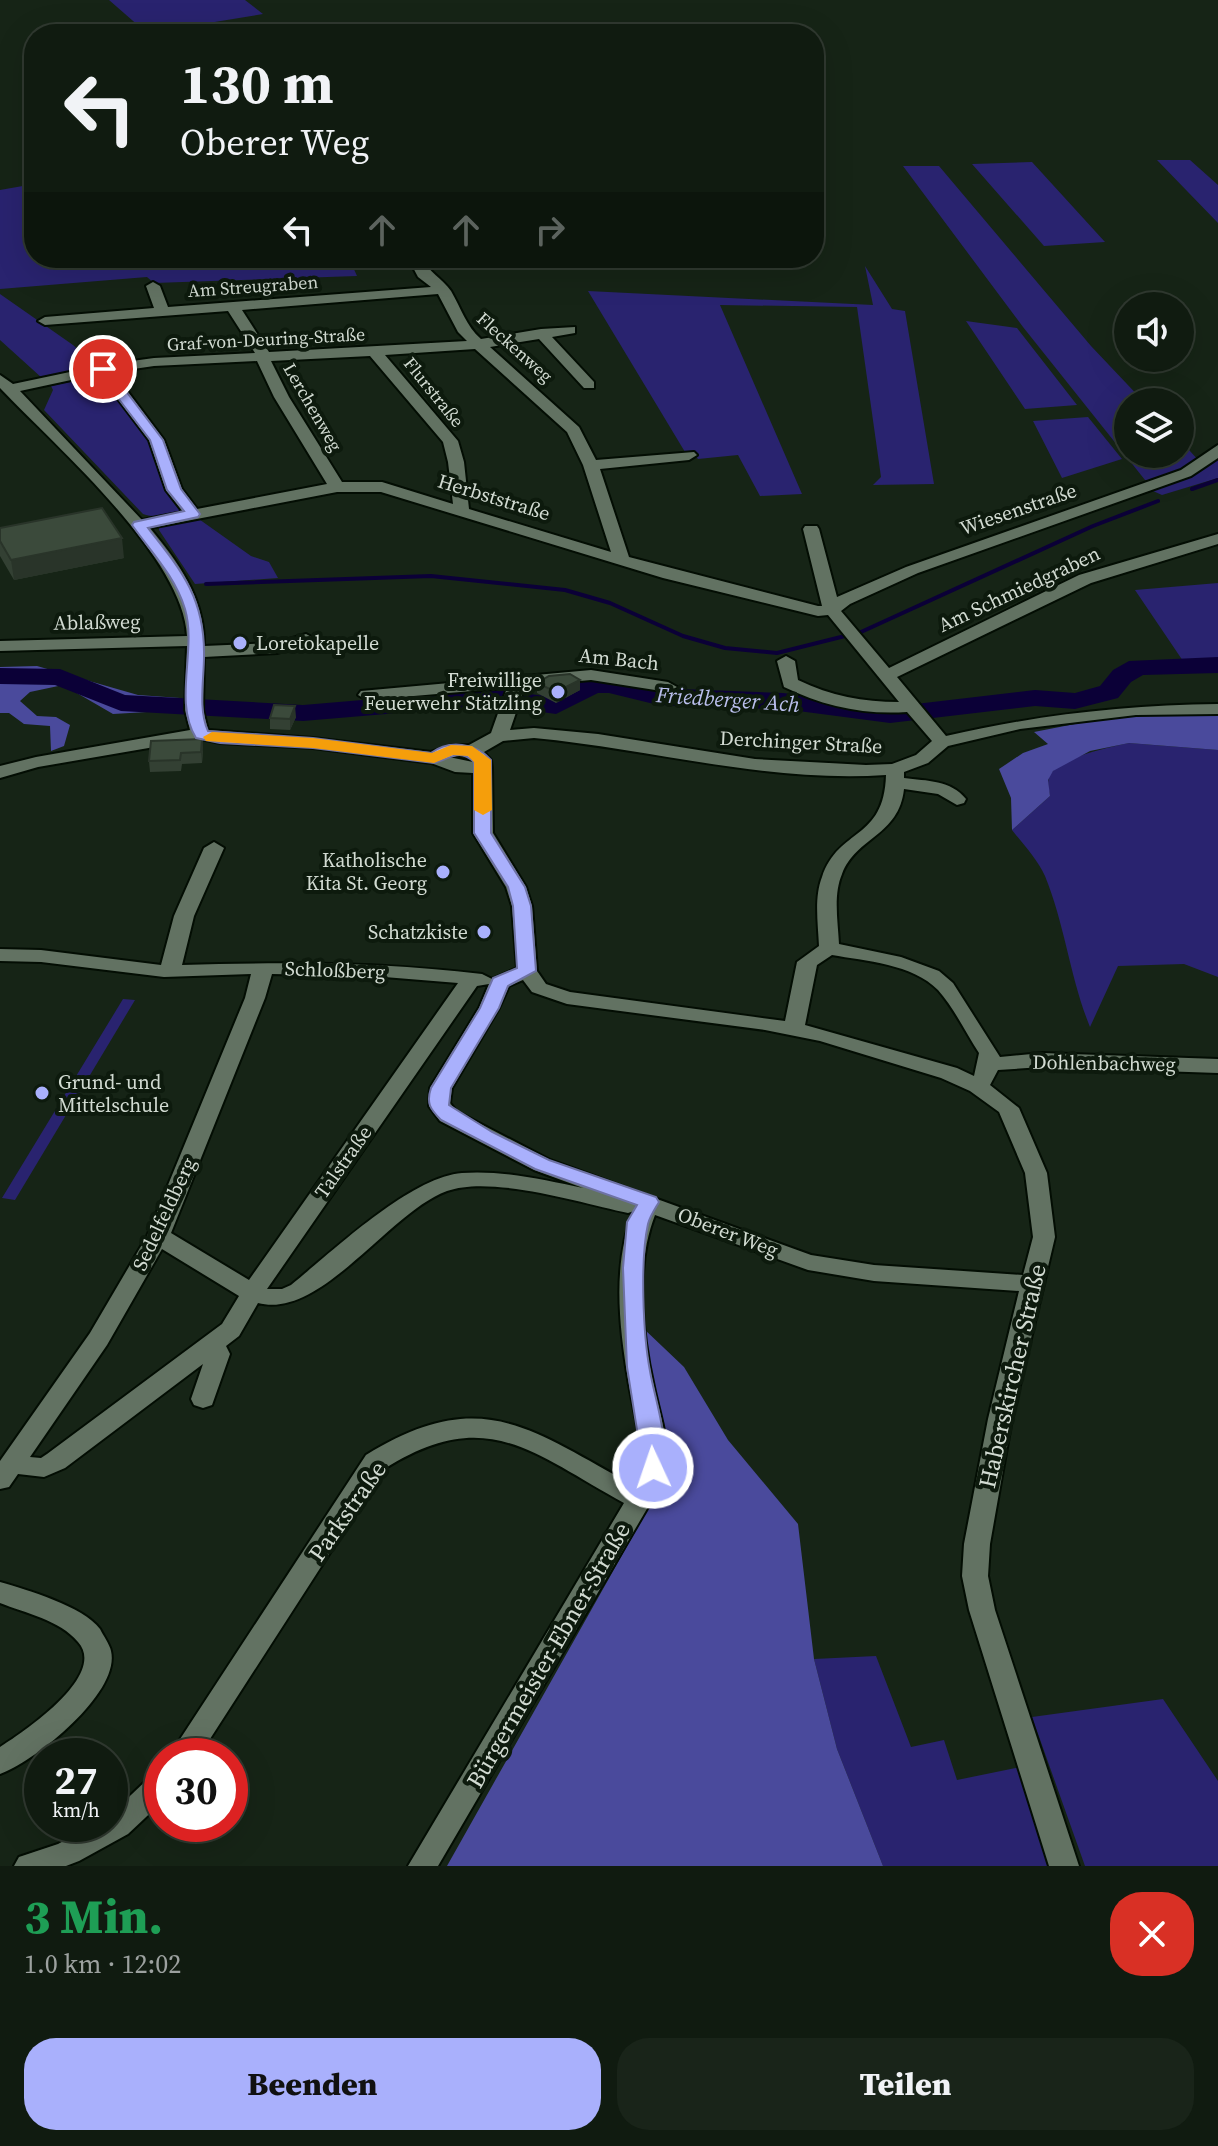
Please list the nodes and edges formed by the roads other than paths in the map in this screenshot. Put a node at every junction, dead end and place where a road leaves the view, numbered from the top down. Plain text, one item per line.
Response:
1 (420, 268) edge
2 (153, 286) dead end
3 (443, 290) junction
4 (232, 306) junction
5 (162, 310) junction
6 (45, 321) dead end
7 (570, 330) dead end
8 (541, 333) junction
9 (477, 343) junction
10 (374, 351) junction
11 (261, 358) junction
12 (103, 369) junction
13 (5, 384) edge
14 (589, 385) dead end
15 (1218, 450) edge
16 (689, 455) dead end
17 (591, 465) junction
18 (337, 487) junction
19 (461, 509) junction
20 (193, 514) junction
21 (139, 525) junction
22 (811, 529) dead end
23 (1218, 539) edge
24 (621, 559) junction
25 (832, 610) junction
26 (306, 639) dead end
27 (0, 646) edge
28 (196, 647) junction
29 (786, 661) dead end
30 (888, 675) junction
31 (668, 687) dead end
32 (367, 695) dead end
33 (513, 695) junction
34 (1218, 709) edge
35 (917, 711) junction
36 (201, 734) junction
37 (499, 736) junction
38 (942, 742) junction
39 (478, 760) junction
40 (0, 772) edge
41 (896, 775) junction
42 (957, 799) dead end
43 (214, 848) dead end
44 (829, 948) junction
45 (0, 955) edge
46 (263, 968) junction
47 (170, 971) junction
48 (471, 979) junction
49 (533, 979) junction
50 (500, 982) junction
51 (794, 1029) junction
52 (990, 1064) junction
53 (1218, 1066) edge
54 (978, 1086) junction
55 (649, 1202) junction
56 (158, 1236) junction
57 (1034, 1284) junction
58 (252, 1293) junction
59 (213, 1344) junction
60 (203, 1399) dead end
61 (7, 1472) edge
62 (639, 1500) junction
63 (0, 1592) edge
64 (196, 1738) edge
65 (0, 1762) edge
66 (144, 1804) edge
67 (29, 1866) edge
68 (423, 1866) edge
69 (1064, 1866) edge

1 - 3 street, Fleckenweg
2 - 5 street, Am Streugraben
3 - 4 street, Am Streugraben
3 - 9 street, Fleckenweg
4 - 5 street, Am Streugraben
4 - 11 street, Lerchenweg
5 - 6 street, Am Streugraben
7 - 8 street, Graf-von-Deuring-Straße
8 - 9 street, Graf-von-Deuring-Straße
8 - 14 street
9 - 10 street, Graf-von-Deuring-Straße
9 - 17 street, Fleckenweg
10 - 11 street, Graf-von-Deuring-Straße
10 - 19 street, Flurstraße
11 - 12 street, Graf-von-Deuring-Straße
11 - 18 street, Lerchenweg
12 - 13 street, Graf-von-Deuring-Straße
12 - 20 street
13 - 21 street
15 - 25 street, Wiesenstraße
16 - 17 street
17 - 24 street, Fleckenweg
18 - 19 street, Herbststraße
18 - 20 street, Herbststraße
19 - 24 street, Herbststraße
20 - 21 street, Herbststraße
21 - 28 street
22 - 25 street
23 - 30 street, Am Schmiedgraben
24 - 25 street, Herbststraße
25 - 30 street
26 - 28 street, Ablaßweg
27 - 28 street, Ablaßweg
28 - 36 street
29 - 35 street
30 - 35 street
31 - 33 street, Am Bach
32 - 33 street, Am Bach
33 - 37 street
34 - 38 street, Derchinger Straße
35 - 38 street
36 - 39 street
36 - 40 street
37 - 39 street, Derchinger Straße
37 - 41 street, Derchinger Straße
38 - 41 street, Derchinger Straße
39 - 49 street
41 - 42 street
41 - 44 street
43 - 47 street
44 - 51 street
44 - 52 street
45 - 47 street, Schloßberg
46 - 47 street, Schloßberg
46 - 48 street, Schloßberg
46 - 56 street, Sedelfeldberg
48 - 50 street, Schloßberg
48 - 58 street, Talstraße
49 - 50 street, Schloßberg
49 - 51 street, Haberskircher Straße
50 - 55 street, Oberer Weg
51 - 54 street, Haberskircher Straße
52 - 53 street, Dohlenbachweg
52 - 54 street
54 - 57 street, Haberskircher Straße
55 - 57 street, Oberer Weg
55 - 58 street
55 - 62 street, Bürgermeister-Ebner-Straße
56 - 58 street
56 - 61 street, Sedelfeldberg
57 - 69 street, Haberskircher Straße
58 - 59 street, Talstraße
59 - 60 street
59 - 61 street, Talstraße
62 - 64 street, Parkstraße
62 - 68 street, Bürgermeister-Ebner-Straße
63 - 65 street
66 - 67 street

